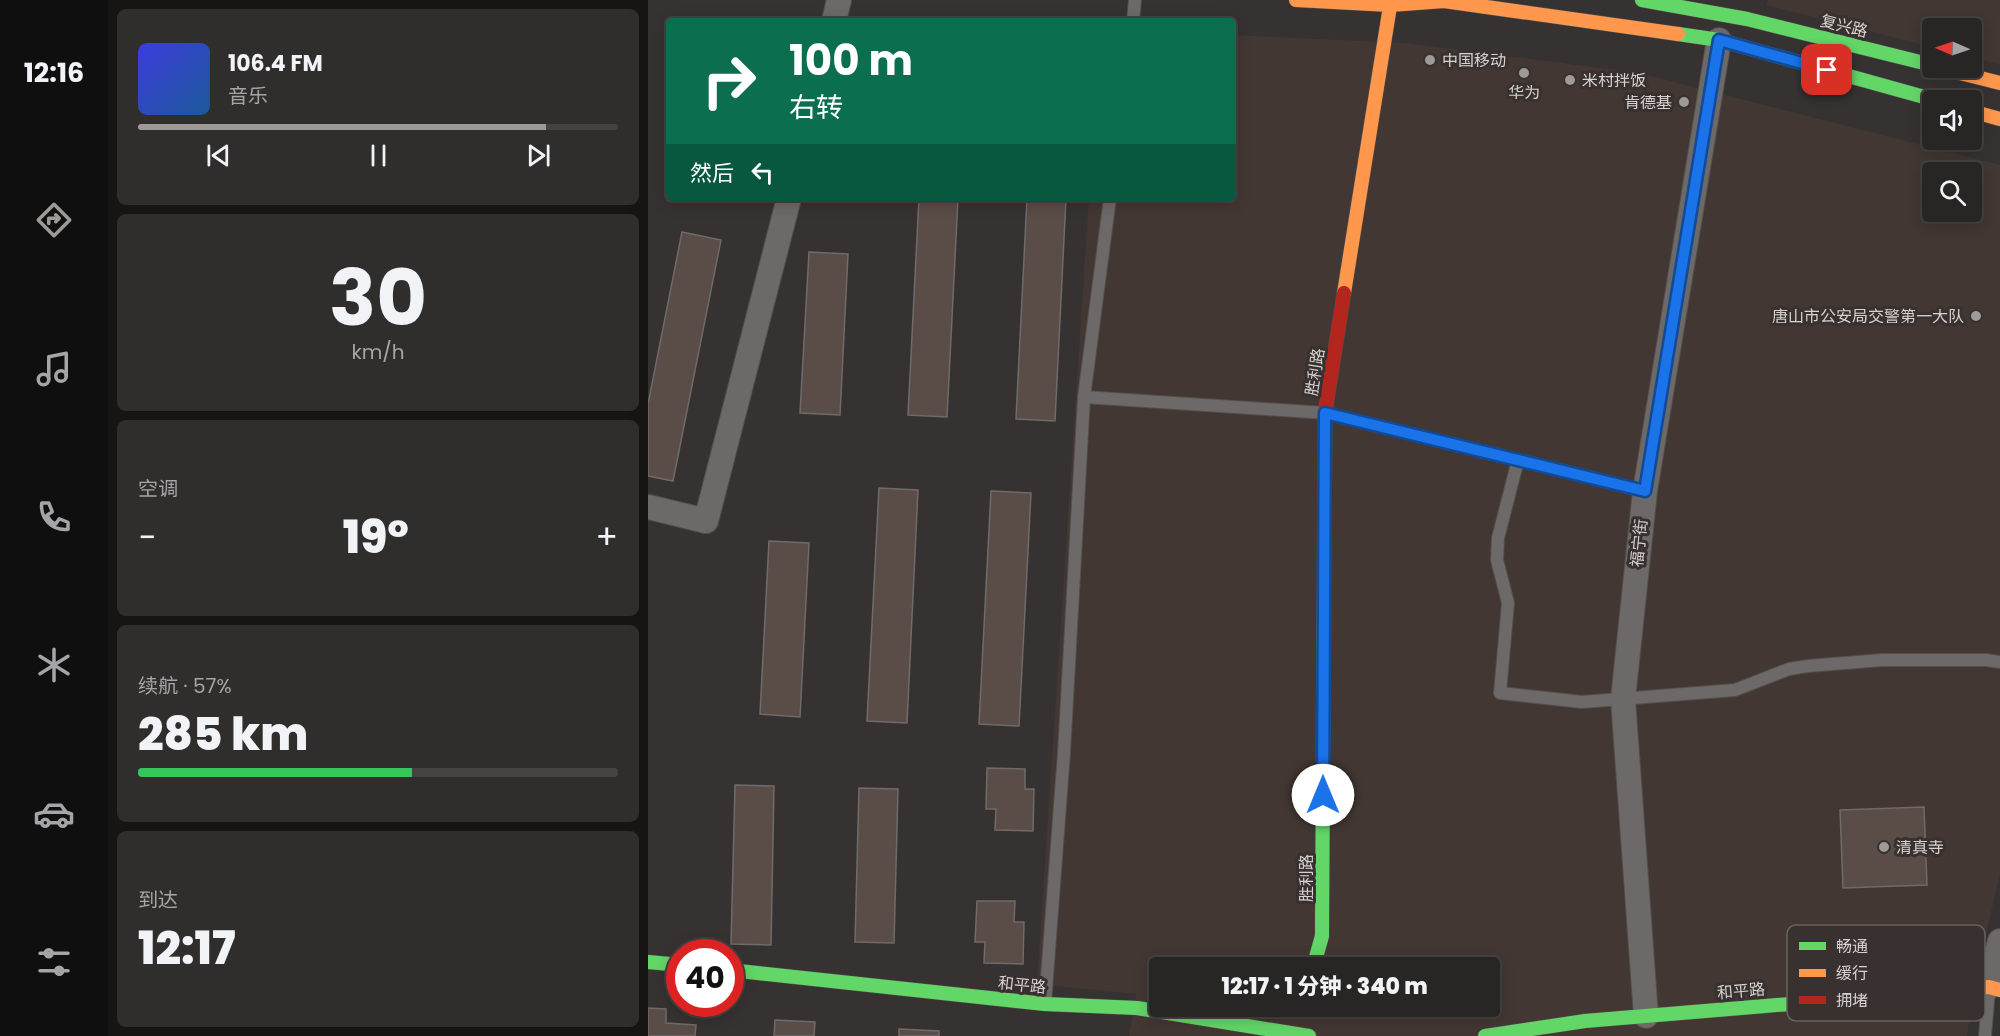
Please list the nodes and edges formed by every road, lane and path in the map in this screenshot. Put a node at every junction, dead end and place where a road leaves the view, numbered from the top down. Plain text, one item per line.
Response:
1 (839, 0) edge
2 (1136, 0) edge
3 (1296, 0) edge
4 (1642, 0) edge
5 (1390, 3) edge
6 (835, 18) edge
7 (1133, 18) edge
8 (1719, 40) junction
9 (1922, 63) edge
10 (1980, 78) edge
11 (2000, 83) edge
12 (1922, 96) edge
13 (1982, 114) edge
14 (2000, 119) edge
15 (788, 201) edge
16 (1110, 201) edge
17 (1084, 397) junction
18 (1325, 413) junction
19 (1518, 460) junction
20 (1645, 491) junction
21 (648, 507) edge
22 (2000, 662) edge
23 (1623, 699) junction
24 (2000, 941) edge
25 (1316, 957) edge
26 (648, 962) edge
27 (666, 964) edge
28 (744, 972) edge
29 (1995, 989) edge
30 (1045, 1004) junction
31 (1787, 1005) edge
32 (1646, 1016) junction
33 (1298, 1017) edge
34 (1585, 1029) edge
35 (1293, 1035) edge
36 (1309, 1036) edge
37 (1485, 1036) edge
38 (1985, 1036) edge

1 - 6 street
2 - 7 lane
3 - 5 street
4 - 9 street, 复兴路
5 - 8 street
5 - 18 street, 胜利路
8 - 12 street
8 - 20 street, 福宁街
10 - 11 street
13 - 14 street
15 - 21 street
16 - 17 lane
17 - 18 lane
17 - 30 lane
18 - 19 lane
18 - 25 street, 胜利路
19 - 20 lane
19 - 23 lane
20 - 23 street, 福宁街
22 - 23 lane
23 - 32 street, 福宁街
24 - 29 street
26 - 27 street
28 - 30 street, 和平路
29 - 38 lane
30 - 35 street, 和平路
31 - 32 street, 和平路
32 - 34 street, 和平路
33 - 35 street
34 - 37 street, 和平路
35 - 36 street, 和平路

